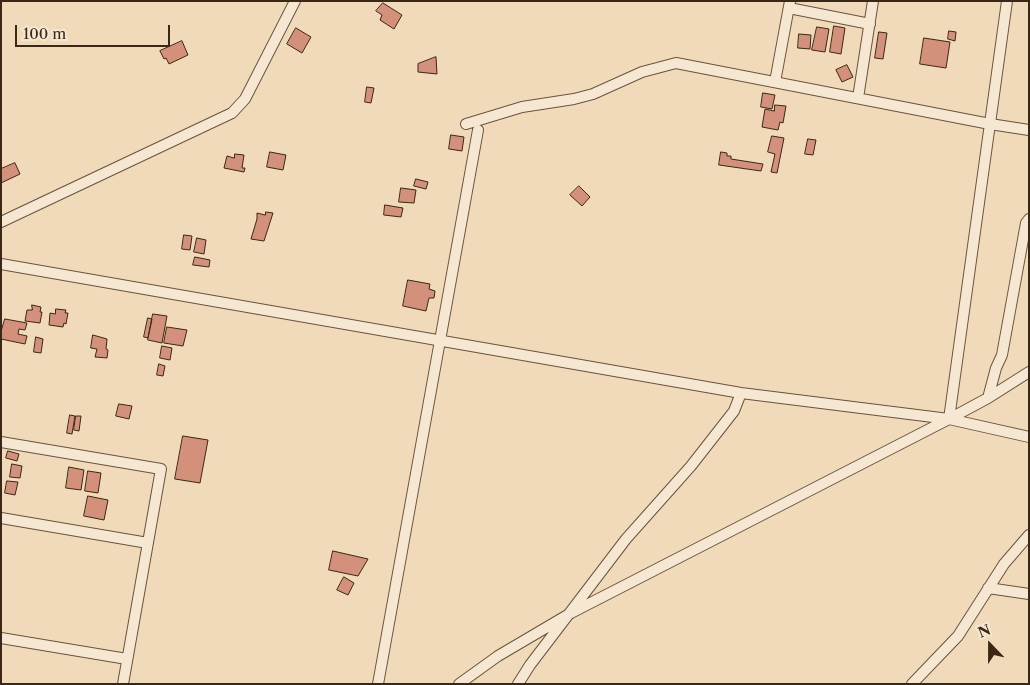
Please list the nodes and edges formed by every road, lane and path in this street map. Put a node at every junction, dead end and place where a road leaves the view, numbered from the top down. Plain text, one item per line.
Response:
1 (295, 1) edge
2 (873, 1) edge
3 (1008, 1) edge
4 (790, 5) edge
5 (870, 24) junction
6 (775, 82) junction
7 (858, 98) junction
8 (466, 124) dead end
9 (990, 124) junction
10 (478, 130) dead end
11 (1029, 130) edge
12 (1029, 219) edge
13 (1, 222) edge
14 (1, 264) edge
15 (440, 341) junction
16 (1029, 372) edge
17 (741, 393) junction
18 (988, 398) junction
19 (949, 419) junction
20 (1029, 437) edge
21 (1, 442) edge
22 (1, 518) edge
23 (1029, 535) edge
24 (148, 543) junction
25 (988, 588) junction
26 (1029, 594) edge
27 (571, 613) junction
28 (1, 638) edge
29 (128, 659) junction
30 (123, 684) edge
31 (378, 684) edge
32 (459, 684) edge
33 (518, 684) edge
34 (912, 684) edge

1 - 13 street
2 - 5 street
3 - 9 street
4 - 5 street
4 - 6 street
5 - 7 street
6 - 7 street
6 - 8 street
7 - 9 street
9 - 11 street
9 - 19 street
10 - 15 street
12 - 18 street
14 - 15 street
15 - 17 street
15 - 31 street
16 - 18 street
17 - 19 street
17 - 27 street
18 - 19 street
19 - 20 street
19 - 27 street
21 - 24 street
22 - 24 street
23 - 25 street
24 - 29 street
25 - 26 street
25 - 34 street
27 - 32 street
27 - 33 street
28 - 29 street
29 - 30 street

